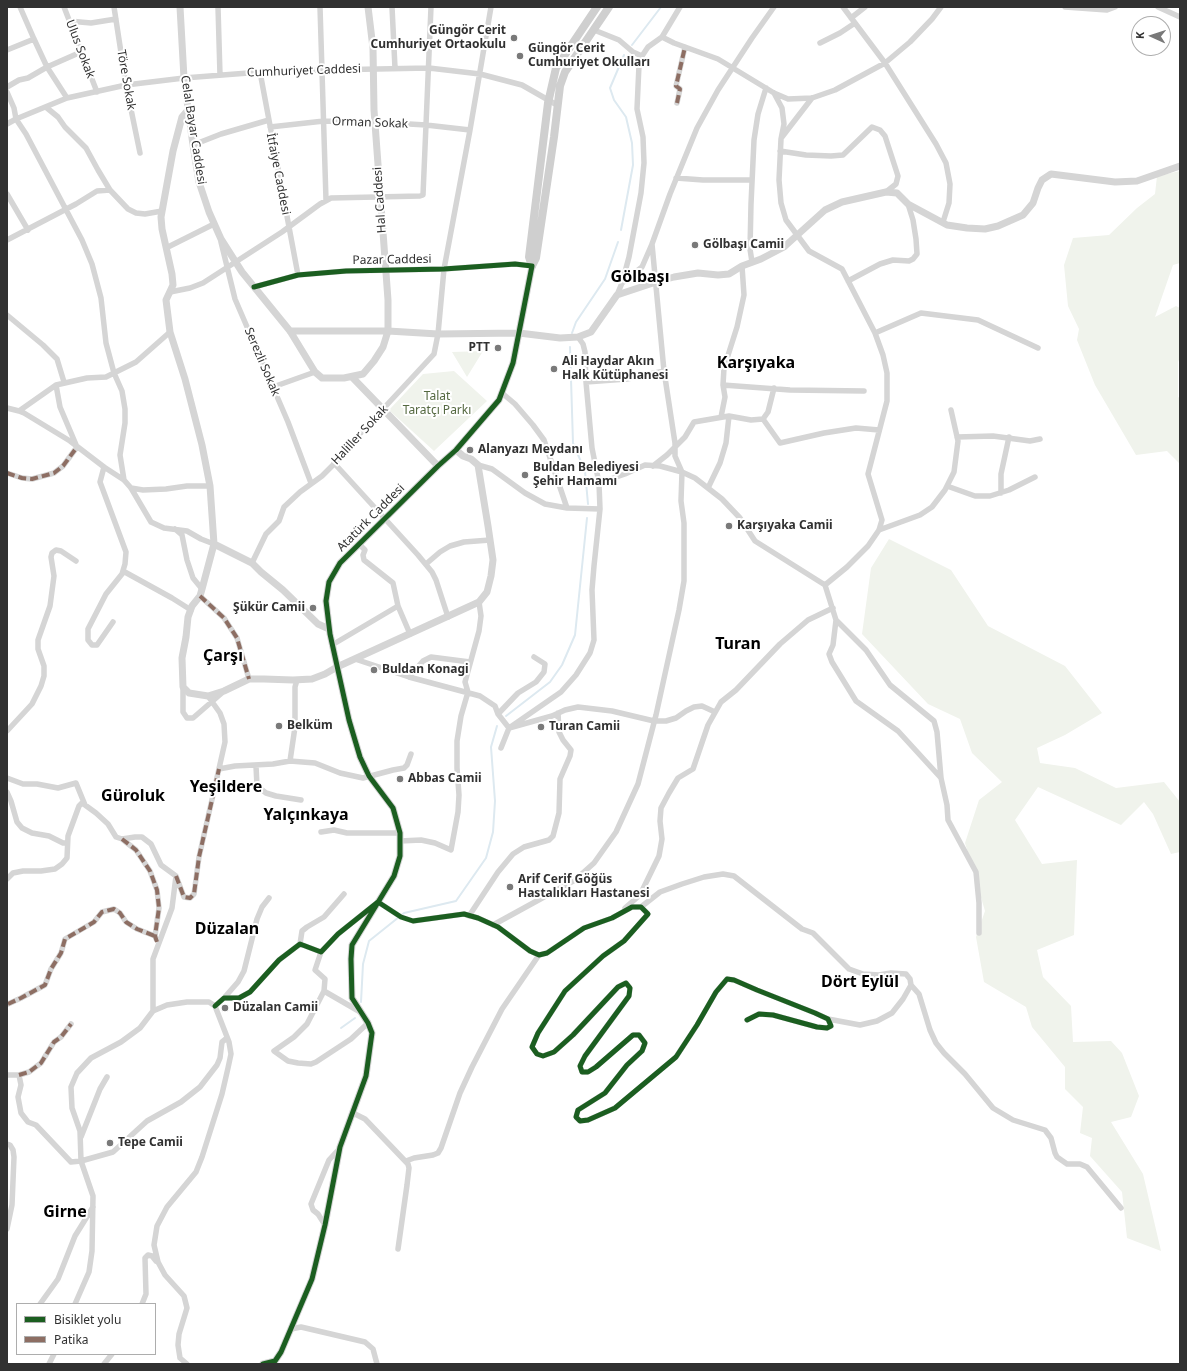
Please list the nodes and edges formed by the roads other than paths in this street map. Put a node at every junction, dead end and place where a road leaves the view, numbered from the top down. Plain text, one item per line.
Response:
1 (20, 7) edge
2 (64, 7) edge
3 (114, 7) edge
4 (180, 7) edge
5 (218, 7) edge
6 (320, 7) edge
7 (368, 7) edge
8 (392, 7) edge
9 (432, 7) edge
10 (491, 7) edge
11 (597, 7) edge
12 (609, 7) edge
13 (680, 7) edge
14 (774, 7) edge
15 (844, 7) edge
16 (865, 7) edge
17 (941, 7) edge
18 (1066, 7) edge
19 (1072, 7) edge
20 (1115, 7) edge
21 (1158, 7) edge
22 (1180, 17) edge
23 (116, 19) junction
24 (853, 20) junction
25 (69, 21) junction
26 (594, 30) junction
27 (662, 37) junction
28 (34, 39) junction
29 (820, 43) dead end
30 (686, 48) junction
31 (7, 50) edge
32 (82, 52) junction
33 (642, 56) junction
34 (885, 63) junction
35 (47, 67) junction
36 (373, 68) junction
37 (395, 68) junction
38 (429, 68) junction
39 (733, 68) junction
40 (322, 70) junction
41 (260, 72) junction
42 (480, 74) junction
43 (220, 75) junction
44 (184, 78) junction
45 (126, 85) junction
46 (7, 87) edge
47 (766, 88) junction
48 (7, 92) edge
49 (96, 92) junction
50 (774, 93) junction
51 (67, 98) junction
52 (812, 98) junction
53 (549, 99) junction
54 (677, 103) dead end
55 (557, 105) junction
56 (46, 108) junction
57 (188, 110) junction
58 (16, 119) junction
59 (324, 121) junction
60 (375, 122) junction
61 (7, 124) edge
62 (269, 124) junction
63 (426, 125) junction
64 (470, 130) junction
65 (781, 139) junction
66 (192, 145) junction
67 (780, 151) junction
68 (140, 153) dead end
69 (1180, 166) edge
70 (676, 178) junction
71 (752, 180) junction
72 (110, 190) junction
73 (886, 192) junction
74 (380, 196) junction
75 (8, 198) edge
76 (326, 200) junction
77 (908, 204) junction
78 (66, 209) junction
79 (162, 211) junction
80 (943, 222) junction
81 (214, 224) junction
82 (288, 227) junction
83 (28, 230) junction
84 (797, 236) junction
85 (221, 239) junction
86 (7, 240) edge
87 (652, 244) junction
88 (166, 248) junction
89 (235, 262) junction
90 (752, 262) junction
91 (532, 266) junction
92 (742, 266) junction
93 (227, 268) junction
94 (444, 269) junction
95 (385, 271) junction
96 (298, 275) junction
97 (848, 281) junction
98 (656, 282) junction
99 (622, 283) junction
100 (254, 286) junction
101 (170, 292) junction
102 (617, 295) junction
103 (7, 315) edge
104 (290, 331) junction
105 (388, 331) junction
106 (170, 332) junction
107 (519, 333) junction
108 (875, 333) junction
109 (438, 334) junction
110 (578, 337) junction
111 (1038, 348) dead end
112 (664, 371) junction
113 (114, 372) junction
114 (315, 372) junction
115 (352, 377) junction
116 (64, 382) junction
117 (586, 382) junction
118 (56, 385) junction
119 (723, 385) junction
120 (273, 387) junction
121 (774, 388) junction
122 (864, 391) dead end
123 (502, 393) junction
124 (7, 408) edge
125 (384, 409) junction
126 (951, 410) dead end
127 (19, 411) junction
128 (729, 416) junction
129 (721, 417) junction
130 (762, 419) junction
131 (879, 430) junction
132 (957, 437) junction
133 (1009, 437) junction
134 (1040, 439) dead end
135 (77, 446) junction
136 (675, 446) junction
137 (456, 450) junction
138 (334, 463) junction
139 (478, 465) junction
140 (438, 466) junction
141 (653, 466) junction
142 (104, 467) junction
143 (682, 472) junction
144 (7, 473) edge
145 (1035, 477) dead end
146 (124, 480) junction
147 (311, 483) junction
148 (599, 483) junction
149 (210, 486) junction
150 (947, 486) junction
151 (131, 488) junction
152 (708, 488) junction
153 (1001, 493) junction
154 (566, 508) junction
155 (600, 508) junction
156 (384, 518) junction
157 (175, 529) junction
158 (879, 530) junction
159 (490, 540) junction
160 (214, 544) junction
161 (359, 544) junction
162 (76, 561) dead end
163 (252, 563) junction
164 (426, 564) junction
165 (123, 571) junction
166 (826, 586) junction
167 (201, 592) junction
168 (479, 602) junction
169 (398, 606) junction
170 (833, 608) junction
171 (191, 610) junction
172 (448, 617) junction
173 (836, 620) junction
174 (113, 622) dead end
175 (329, 629) junction
176 (410, 634) junction
177 (332, 645) junction
178 (534, 657) dead end
179 (355, 659) junction
180 (470, 662) junction
181 (337, 664) junction
182 (409, 677) junction
183 (249, 679) junction
184 (297, 680) junction
185 (183, 687) junction
186 (468, 692) junction
187 (210, 698) junction
188 (715, 712) junction
189 (558, 713) junction
190 (498, 714) junction
191 (654, 720) junction
192 (509, 728) junction
193 (7, 731) edge
194 (502, 748) dead end
195 (411, 754) dead end
196 (290, 761) junction
197 (256, 766) junction
198 (219, 769) junction
199 (369, 776) junction
200 (7, 778) edge
201 (941, 778) junction
202 (7, 792) edge
203 (301, 800) dead end
204 (83, 802) junction
205 (322, 832) dead end
206 (400, 833) junction
207 (122, 839) junction
208 (400, 841) junction
209 (67, 843) junction
210 (176, 876) junction
211 (7, 879) edge
212 (344, 894) dead end
213 (269, 898) dead end
214 (378, 902) junction
215 (641, 907) junction
216 (617, 915) junction
217 (469, 916) junction
218 (493, 925) junction
219 (979, 934) dead end
220 (155, 936) junction
221 (300, 944) junction
222 (158, 945) junction
223 (321, 952) junction
224 (539, 955) junction
225 (911, 985) junction
226 (324, 991) junction
227 (224, 998) junction
228 (7, 1004) edge
229 (215, 1006) junction
230 (153, 1011) junction
231 (362, 1013) junction
232 (828, 1019) junction
233 (747, 1020) dead end
234 (368, 1023) junction
235 (71, 1024) dead end
236 (227, 1038) junction
237 (7, 1075) edge
238 (19, 1075) junction
239 (107, 1077) dead end
240 (353, 1113) junction
241 (80, 1138) junction
242 (7, 1144) edge
243 (340, 1147) junction
244 (81, 1161) junction
245 (406, 1161) junction
246 (93, 1207) junction
247 (1122, 1208) dead end
248 (325, 1225) junction
249 (7, 1229) edge
250 (398, 1249) dead end
251 (158, 1262) junction
252 (41, 1303) edge
253 (75, 1303) edge
254 (142, 1303) edge
255 (291, 1329) junction
256 (54, 1355) edge
257 (111, 1355) edge
258 (49, 1364) edge
259 (104, 1364) edge
260 (187, 1364) edge
261 (263, 1364) edge
262 (377, 1364) edge

1 - 28 street
2 - 25 street, Ulus Sokak
3 - 23 street, Töre Sokak
4 - 44 street, Celal Bayar Caddesi
5 - 43 street
6 - 40 street
7 - 36 street, Hal Caddesi
8 - 37 street
9 - 38 street
10 - 42 street, Haliller Sokak
11 - 53 main road
12 - 26 main road
13 - 27 street
14 - 39 street
15 - 24 street
16 - 24 street
17 - 34 street
18 - 19 street
19 - 20 street
21 - 22 street
23 - 25 street
23 - 45 street, Töre Sokak
24 - 29 street
24 - 34 street
25 - 32 street, Ulus Sokak
26 - 33 street
26 - 55 main road
27 - 30 street
27 - 33 street
28 - 31 street
28 - 35 street
30 - 39 street
30 - 54 street
32 - 35 street
32 - 49 street, Ulus Sokak
33 - 99 street
34 - 52 street
34 - 80 street
35 - 46 street
35 - 51 street
36 - 37 street, Cumhuriyet Caddesi
36 - 40 street, Cumhuriyet Caddesi
36 - 60 street, Hal Caddesi
37 - 38 street, Cumhuriyet Caddesi
38 - 42 street, Cumhuriyet Caddesi
38 - 63 street
39 - 47 street
39 - 70 street
40 - 41 street, Cumhuriyet Caddesi
40 - 59 street
41 - 43 street, Cumhuriyet Caddesi
41 - 62 street, İtfaiye Caddesi
42 - 53 street, Cumhuriyet Caddesi
42 - 64 street, Haliller Sokak
43 - 44 street, Cumhuriyet Caddesi
44 - 45 street, Cumhuriyet Caddesi
44 - 57 street, Celal Bayar Caddesi
45 - 49 street, Cumhuriyet Caddesi
45 - 68 street, Töre Sokak
47 - 50 street
47 - 71 street
48 - 58 street
49 - 51 street, Cumhuriyet Caddesi
50 - 52 street
50 - 65 street
51 - 56 street, Cumhuriyet Caddesi
52 - 65 street
53 - 55 street, Cumhuriyet Caddesi
53 - 91 main road
55 - 91 main road
56 - 58 street, Cumhuriyet Caddesi
56 - 72 street
57 - 66 street, Celal Bayar Caddesi
57 - 79 street
58 - 61 street, Cumhuriyet Caddesi
58 - 78 street
59 - 60 street, Orman Sokak
59 - 62 street, Orman Sokak
59 - 76 street
60 - 63 street, Orman Sokak
60 - 74 street, Hal Caddesi
62 - 66 street, Orman Sokak
62 - 82 street, İtfaiye Caddesi
63 - 64 street, Orman Sokak
63 - 74 street
64 - 94 street, Haliller Sokak
65 - 67 street
66 - 81 street, Celal Bayar Caddesi
67 - 73 street
67 - 84 street
69 - 80 street
70 - 71 street
70 - 87 street
71 - 90 street
72 - 78 street
72 - 79 street
73 - 77 street
73 - 84 street
74 - 76 street
74 - 95 street, Hal Caddesi
75 - 83 street
76 - 82 street
77 - 80 street
77 - 97 street
78 - 83 street
78 - 113 street
79 - 88 street
81 - 85 street, Celal Bayar Caddesi
81 - 88 street
82 - 89 street
82 - 96 street, İtfaiye Caddesi
83 - 86 street
84 - 90 street
84 - 97 street
85 - 89 street, Celal Bayar Caddesi
85 - 93 street, Serezli Sokak
87 - 98 street
87 - 99 street
88 - 101 street
89 - 93 street
89 - 100 street, Celal Bayar Caddesi
90 - 92 street
91 - 94 street, Pazar Caddesi
91 - 107 street, Atatürk Caddesi
92 - 98 street
92 - 119 street
93 - 101 street
93 - 120 street, Serezli Sokak
94 - 95 street, Pazar Caddesi
94 - 109 street, Haliller Sokak
95 - 96 street, Pazar Caddesi
95 - 105 street, Hal Caddesi
96 - 100 street, Pazar Caddesi
97 - 108 street
98 - 102 street
98 - 112 street
99 - 102 street
100 - 104 street, Celal Bayar Caddesi
101 - 106 street
102 - 110 street
103 - 116 street
104 - 105 street
104 - 114 street, Celal Bayar Caddesi
105 - 109 street
105 - 115 street, Hal Caddesi
106 - 113 street
106 - 149 street
107 - 109 street
107 - 110 street
107 - 123 street, Atatürk Caddesi
108 - 111 street
108 - 131 street
109 - 125 street, Haliller Sokak
110 - 117 street
112 - 117 street
112 - 136 street
113 - 116 street
113 - 146 street
114 - 115 street
114 - 120 street
115 - 125 street
116 - 118 street
117 - 148 street
118 - 127 street
118 - 135 street
119 - 121 street
119 - 129 street
120 - 147 street, Serezli Sokak
121 - 122 street
121 - 130 street
123 - 137 street, Atatürk Caddesi
123 - 154 street
124 - 127 street
125 - 138 street, Haliller Sokak
125 - 140 street
126 - 132 street
127 - 135 street
128 - 129 street
128 - 130 street
128 - 152 street
129 - 136 street
130 - 131 street
131 - 158 street
132 - 133 street
132 - 150 street
133 - 134 street
133 - 153 street
135 - 142 street
135 - 144 street
136 - 141 street
136 - 143 street
137 - 139 street
137 - 140 street, Atatürk Caddesi
138 - 147 street, Haliller Sokak
138 - 156 street
139 - 154 street
139 - 159 street
140 - 156 street, Atatürk Caddesi
141 - 143 street
141 - 148 street
142 - 146 street
142 - 165 street
143 - 152 street
143 - 191 street
145 - 153 street
146 - 151 street
147 - 163 street, Haliller Sokak
148 - 155 street
149 - 151 street
149 - 160 street
150 - 153 street
150 - 158 street
151 - 157 street
152 - 166 street
154 - 155 street
155 - 192 street
156 - 161 street, Atatürk Caddesi
156 - 164 street
157 - 160 street
157 - 167 street
158 - 166 street
159 - 164 street
159 - 168 street
160 - 163 street
160 - 167 street
161 - 169 street
161 - 175 street, Atatürk Caddesi
162 - 193 street
163 - 175 street
164 - 172 street
165 - 171 street
165 - 174 street
166 - 170 street
167 - 171 street
167 - 183 street
168 - 172 street
168 - 180 street
169 - 176 street
169 - 177 street
170 - 173 street
170 - 188 street
171 - 185 street
172 - 176 street
173 - 201 street
173 - 201 street
175 - 177 street, Atatürk Caddesi
176 - 179 street
177 - 181 street, Atatürk Caddesi
178 - 190 street
179 - 181 street
179 - 182 street
180 - 182 street
180 - 186 street
181 - 184 street
181 - 199 street, Atatürk Caddesi
182 - 186 street
183 - 184 street
183 - 187 street
184 - 196 street
185 - 187 street
185 - 187 street
186 - 190 street
186 - 208 street
187 - 198 street
188 - 191 street
188 - 216 street
189 - 191 street
189 - 192 street
189 - 217 street
190 - 192 street
191 - 218 street
192 - 194 street
195 - 199 street
196 - 197 street
196 - 199 street
197 - 198 street
197 - 203 street
198 - 210 street
199 - 206 street, Atatürk Caddesi
200 - 204 street
201 - 219 street
202 - 209 street
204 - 207 street
204 - 209 street
205 - 206 street
206 - 208 street, Atatürk Caddesi
207 - 210 street
207 - 220 street
208 - 214 street, Atatürk Caddesi
209 - 211 street
210 - 222 street
212 - 221 street
213 - 227 street
214 - 217 street
214 - 223 street
214 - 231 street, Atatürk Caddesi
215 - 216 street
215 - 225 street
215 - 232 street
216 - 224 street
217 - 218 street
218 - 224 street
220 - 222 street
220 - 228 street
221 - 223 street
221 - 227 street
222 - 230 street
223 - 226 street
224 - 245 street
225 - 232 street
225 - 247 street
226 - 231 street
226 - 234 street
227 - 229 street
229 - 230 street
229 - 236 street
230 - 241 street
231 - 234 street, Atatürk Caddesi
232 - 233 street
234 - 240 street
235 - 238 street
236 - 244 street
236 - 251 street
237 - 238 street
238 - 244 street
239 - 241 street
240 - 243 street
240 - 245 street
241 - 244 street
242 - 249 street
243 - 248 street
243 - 248 street
244 - 246 street
245 - 250 street
246 - 252 street
246 - 253 street
248 - 255 street
251 - 254 street
251 - 260 street
255 - 261 street
255 - 262 street
256 - 258 street
257 - 259 street

